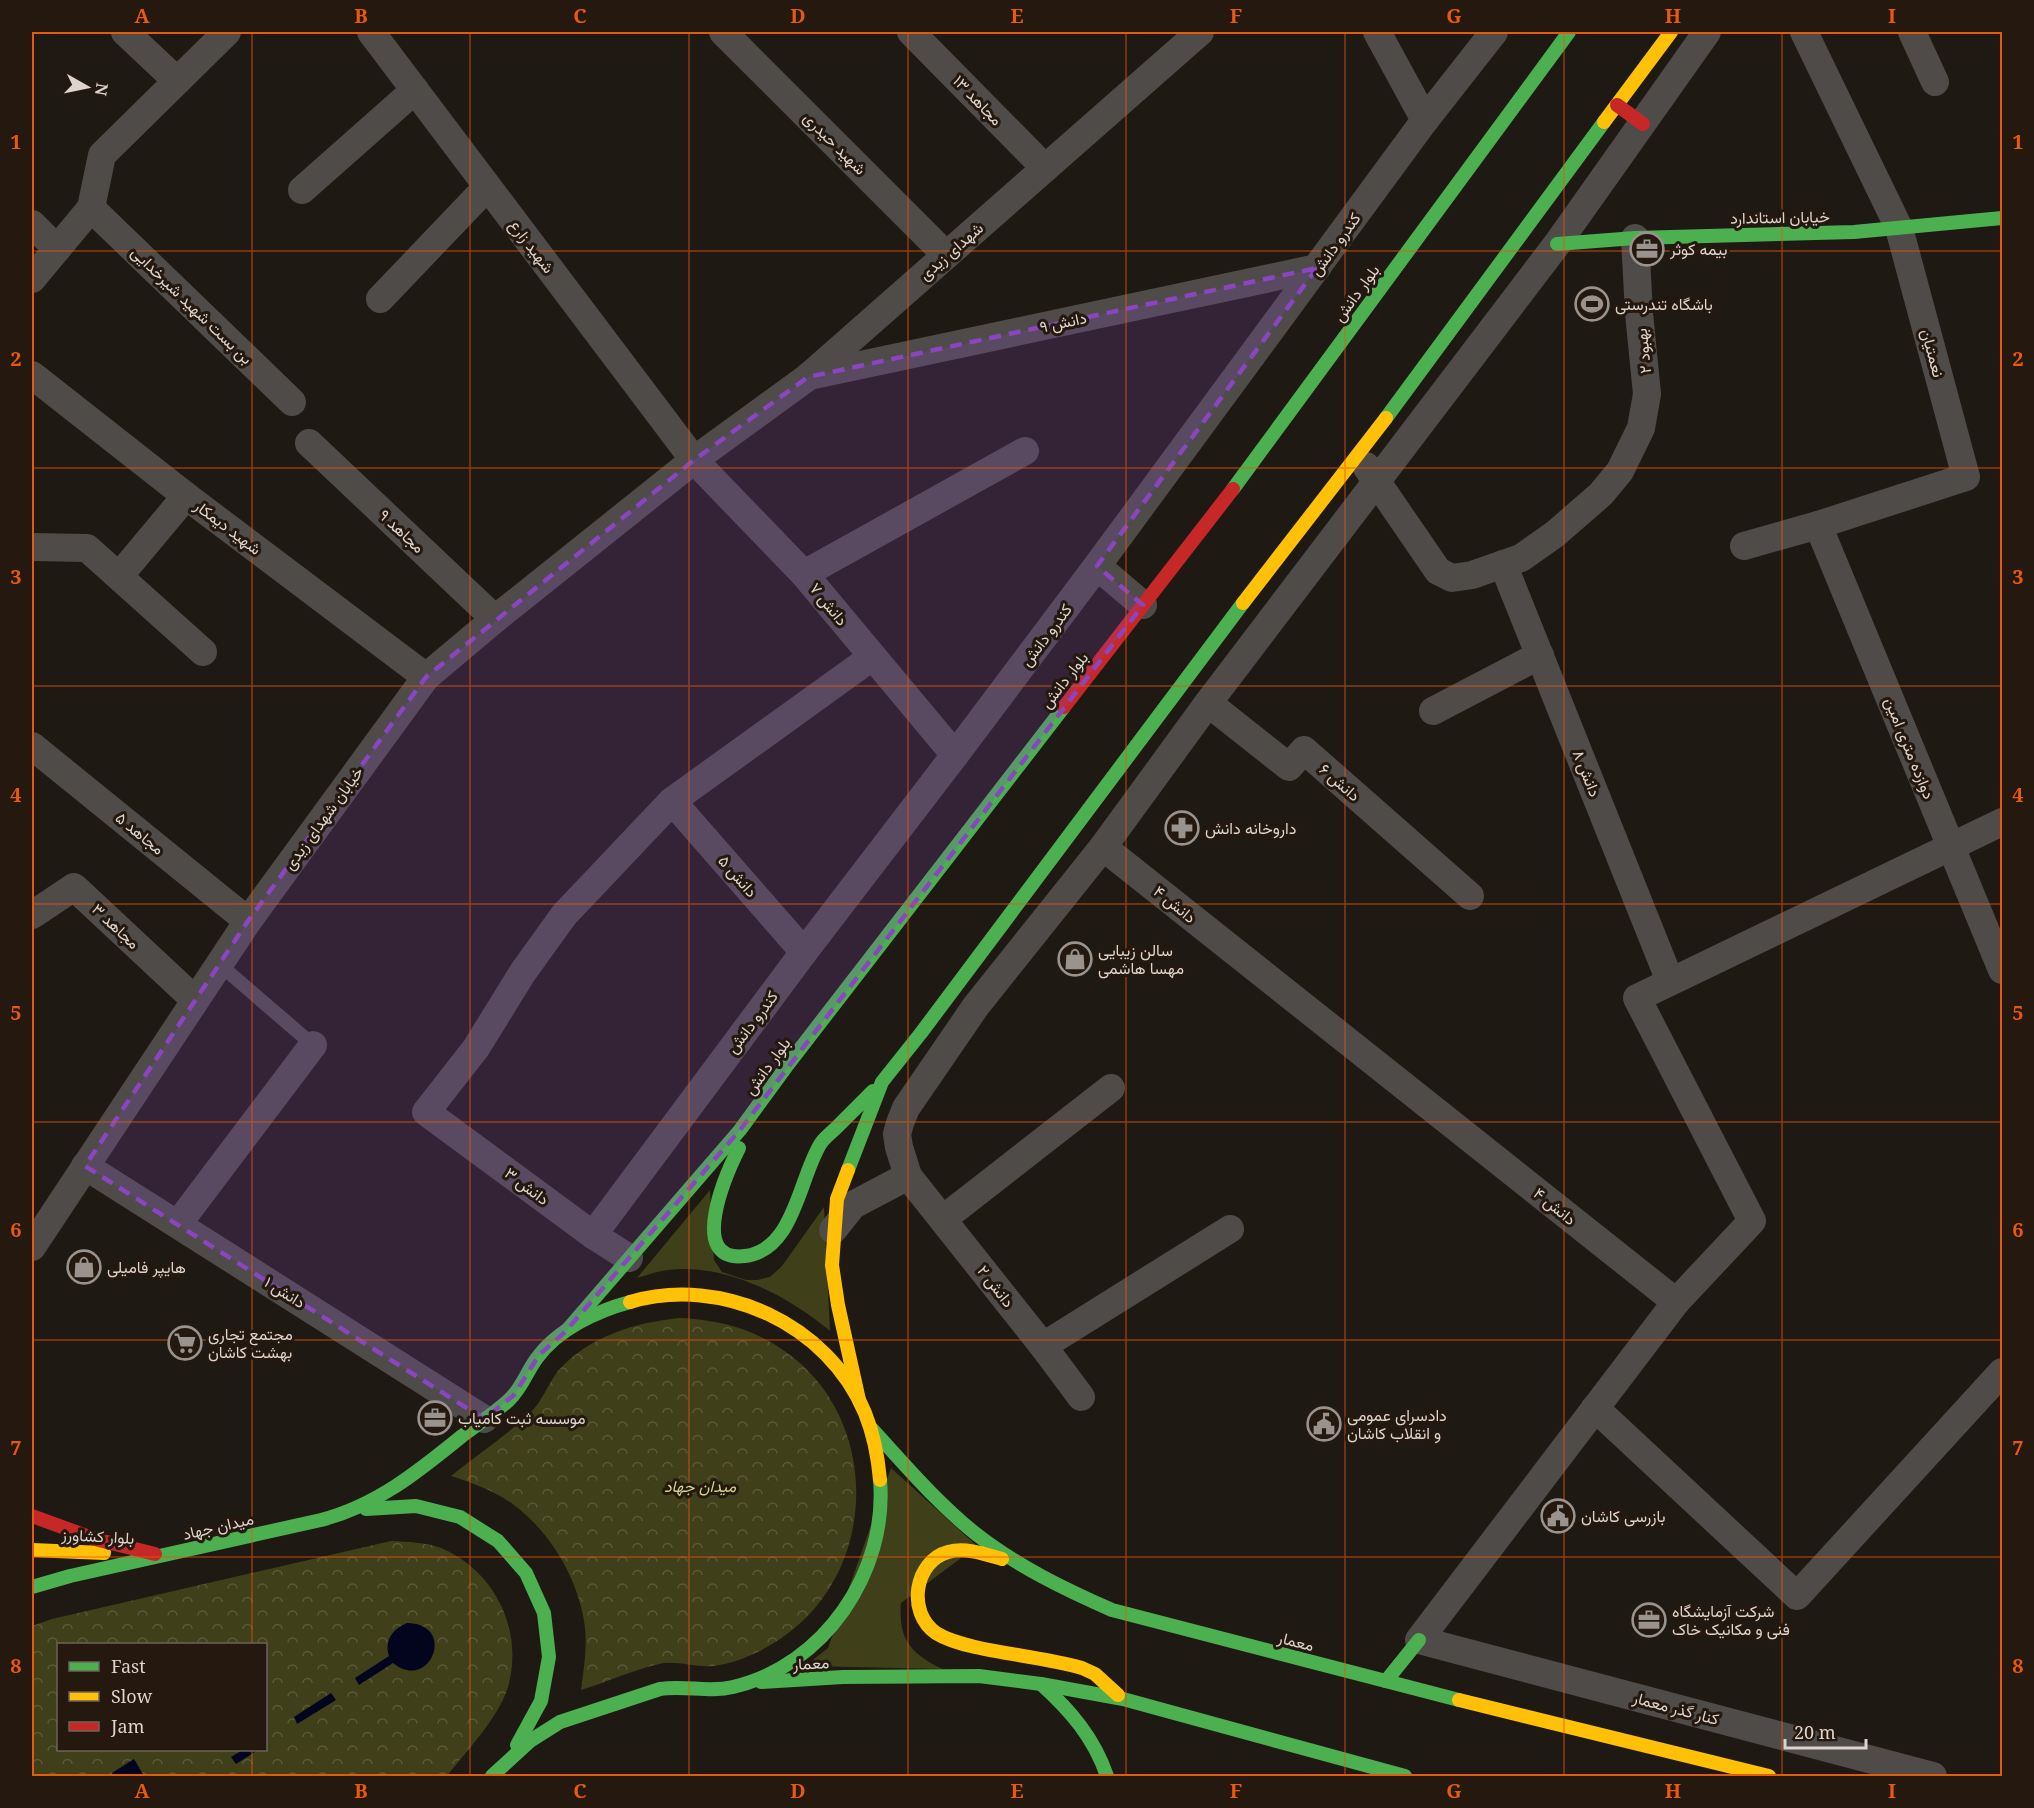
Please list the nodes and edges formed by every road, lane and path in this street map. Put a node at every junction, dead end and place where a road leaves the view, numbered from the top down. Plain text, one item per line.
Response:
1 (125, 32) edge
2 (227, 32) edge
3 (371, 32) edge
4 (723, 32) edge
5 (911, 32) edge
6 (1200, 32) edge
7 (1377, 32) edge
8 (1494, 32) edge
9 (1569, 32) edge
10 (1671, 32) edge
11 (1707, 32) edge
12 (1804, 32) edge
13 (1912, 32) edge
14 (177, 81) junction
15 (1935, 82) dead end
16 (415, 90) junction
17 (1617, 105) junction
18 (1425, 120) junction
19 (1643, 124) junction
20 (1045, 168) junction
21 (487, 187) junction
22 (302, 190) dead end
23 (91, 208) junction
24 (2002, 218) edge
25 (32, 224) edge
26 (1899, 228) junction
27 (1635, 237) junction
28 (1557, 244) junction
29 (57, 249) junction
30 (946, 255) junction
31 (1317, 268) junction
32 (32, 279) edge
33 (380, 299) dead end
34 (32, 376) edge
35 (808, 377) junction
36 (292, 402) dead end
37 (309, 443) dead end
38 (1025, 451) dead end
39 (1358, 454) junction
40 (694, 460) junction
41 (1377, 480) junction
42 (186, 496) junction
43 (1818, 525) junction
44 (1744, 546) dead end
45 (32, 547) edge
46 (1503, 564) junction
47 (1097, 566) junction
48 (804, 574) junction
49 (120, 575) junction
50 (1143, 605) junction
51 (495, 619) junction
52 (203, 652) dead end
53 (1540, 655) junction
54 (872, 657) junction
55 (426, 676) junction
56 (1208, 703) junction
57 (1433, 711) dead end
58 (32, 746) edge
59 (955, 755) junction
60 (672, 801) junction
61 (2002, 822) edge
62 (1103, 847) junction
63 (1951, 847) junction
64 (1470, 896) dead end
65 (32, 915) edge
66 (248, 921) junction
67 (804, 952) junction
68 (219, 964) junction
69 (2002, 970) edge
70 (1670, 981) junction
71 (195, 1000) junction
72 (314, 1045) joint
73 (882, 1082) junction
74 (1111, 1088) dead end
75 (768, 1094) junction
76 (85, 1166) junction
77 (908, 1176) junction
78 (943, 1219) junction
79 (178, 1224) junction
80 (36, 1229) edge
81 (1230, 1229) dead end
82 (834, 1230) junction
83 (593, 1235) junction
84 (629, 1258) junction
85 (1676, 1302) junction
86 (564, 1334) junction
87 (1043, 1346) junction
88 (2002, 1372) edge
89 (1081, 1396) dead end
90 (859, 1400) junction
91 (1595, 1408) junction
92 (484, 1419) junction
93 (872, 1429) junction
94 (342, 1515) junction
95 (32, 1516) edge
96 (32, 1550) edge
97 (163, 1556) junction
98 (1018, 1564) junction
99 (32, 1587) edge
100 (1419, 1640) junction
101 (1386, 1681) junction
102 (747, 1682) junction
103 (1041, 1684) junction
104 (1123, 1699) junction
105 (497, 1771) edge
106 (1107, 1776) edge
107 (1405, 1776) edge
108 (1769, 1776) edge
109 (1933, 1776) edge

1 - 14 street
2 - 14 street
3 - 16 street, شهید زارع
4 - 30 street, شهید حیدری
5 - 20 street, مجاهد ۱۳
6 - 20 street, شهدای زیدی
7 - 18 street
8 - 18 street, کندرو دانش
9 - 50 main road, بلوار دانش
10 - 17 main road
11 - 19 street
12 - 26 street, نعمتیان
13 - 15 street
14 - 23 street
16 - 21 street, شهید زارع
16 - 22 street
17 - 19 main road
17 - 39 main road
18 - 31 street, کندرو دانش
19 - 28 street
20 - 30 street, شهدای زیدی
21 - 33 street
21 - 40 street, شهید زارع
23 - 29 street
23 - 36 street, بن بست شهید شیرخدایی
24 - 26 main road, خیابان استاندارد
25 - 29 street
26 - 27 main road, خیابان استاندارد
26 - 43 street, نعمتیان
27 - 28 main road, خیابان استاندارد
27 - 46 street, بهبود ۲
28 - 41 street
29 - 32 street
30 - 35 street, شهدای زیدی
31 - 35 street, دانش ۹
31 - 47 street, کندرو دانش
34 - 42 street, شهید دیمکار
35 - 40 street, شهدای زیدی
37 - 51 street, مجاهد ۹
38 - 48 street
39 - 41 street
39 - 73 main road
40 - 48 street, دانش ۷
40 - 51 street, خیابان شهدای زیدی
41 - 46 street, بهبود ۲
41 - 56 street
42 - 49 street
42 - 55 street, شهید دیمکار
43 - 44 street
43 - 63 street, دوازده متری امین
45 - 49 street
46 - 53 street, دانش ۸
47 - 50 street
47 - 59 street, کندرو دانش
48 - 54 street, دانش ۷
49 - 52 street
50 - 75 main road, بلوار دانش
51 - 55 street, خیابان شهدای زیدی
53 - 57 street
53 - 70 street, دانش ۸
54 - 59 street, دانش ۷
54 - 60 street
55 - 66 street, خیابان شهدای زیدی
56 - 62 street
56 - 64 street, دانش ۶
58 - 66 street, مجاهد ۵
59 - 67 street, کندرو دانش
60 - 67 street, دانش ۵
60 - 83 street, دانش ۳
61 - 63 street
62 - 77 street
62 - 85 street, دانش ۴
63 - 69 street, دوازده متری امین
63 - 70 street
65 - 71 street, مجاهد ۳
66 - 68 street, خیابان شهدای زیدی
67 - 83 street, کندرو دانش
68 - 71 street, خیابان شهدای زیدی
68 - 72 lane
70 - 85 street
71 - 76 street, خیابان شهدای زیدی
72 - 79 street
73 - 75 main road
73 - 82 main road
74 - 78 street
75 - 84 main road, بلوار دانش
76 - 79 street, دانش ۱
76 - 80 street, خیابان شهدای زیدی
77 - 78 street, دانش ۲
77 - 82 street
78 - 87 street, دانش ۲
79 - 92 street, دانش ۱
81 - 87 street
82 - 90 main road
83 - 84 street, دانش ۳
84 - 86 main road, بلوار دانش
85 - 91 street
86 - 90 main road, میدان جهاد
86 - 92 main road, میدان جهاد
87 - 89 street, دانش ۲
88 - 91 street
90 - 93 main road, میدان جهاد
91 - 100 street
92 - 94 main road, میدان جهاد
93 - 98 main road, معمار
93 - 102 main road, میدان جهاد
94 - 97 main road, میدان جهاد
94 - 105 main road
95 - 97 main road
96 - 97 main road, بلوار کشاورز
97 - 99 main road, میدان جهاد
98 - 101 main road, معمار
98 - 104 main road
100 - 101 main road
100 - 109 street, کنار گذر معمار
101 - 108 main road, معمار
102 - 103 main road, معمار
102 - 105 main road, میدان جهاد
103 - 104 main road, معمار
103 - 106 main road
104 - 107 main road, معمار

